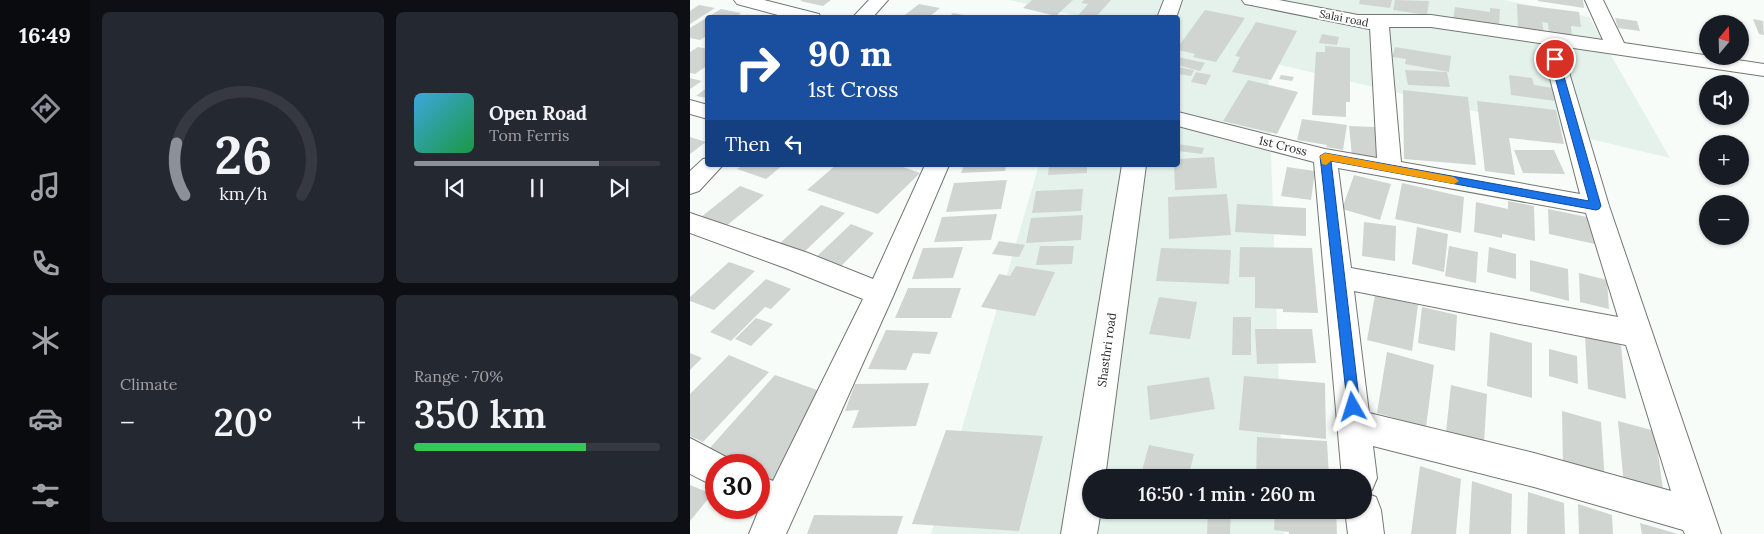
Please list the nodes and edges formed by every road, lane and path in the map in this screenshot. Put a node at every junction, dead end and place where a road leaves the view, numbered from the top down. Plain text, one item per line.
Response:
1 (743, 0) edge
2 (879, 0) edge
3 (1173, 0) edge
4 (1251, 0) edge
5 (1594, 0) edge
6 (800, 15) edge
7 (864, 15) edge
8 (1167, 15) edge
9 (1369, 23) junction
10 (1616, 47) junction
11 (1555, 59) dead end
12 (1764, 70) edge
13 (690, 107) edge
14 (705, 111) edge
15 (1180, 120) edge
16 (1325, 156) junction
17 (709, 167) edge
18 (936, 167) edge
19 (1134, 167) edge
20 (1390, 170) junction
21 (690, 185) edge
22 (1596, 206) junction
23 (690, 223) edge
24 (1340, 277) junction
25 (880, 294) junction
26 (1637, 334) junction
27 (1355, 425) junction
28 (1359, 469) edge
29 (770, 509) edge
30 (1365, 519) edge
31 (1700, 525) edge
32 (1079, 534) edge
33 (1366, 534) edge

1 - 6 street
2 - 7 street
3 - 8 street
4 - 9 street, Salai road
5 - 10 street
9 - 10 street, Salai road
9 - 20 street
10 - 12 street, Salai road
11 - 22 street
13 - 14 street
15 - 16 street, 1st Cross
16 - 20 street, 1st Cross
16 - 24 street
17 - 21 street
18 - 25 street
19 - 32 street, Shasthri road
20 - 22 street, 1st Cross
22 - 26 street
23 - 25 street
24 - 26 street
24 - 27 street
25 - 29 street
26 - 31 street
27 - 28 street
27 - 31 street
30 - 33 street

